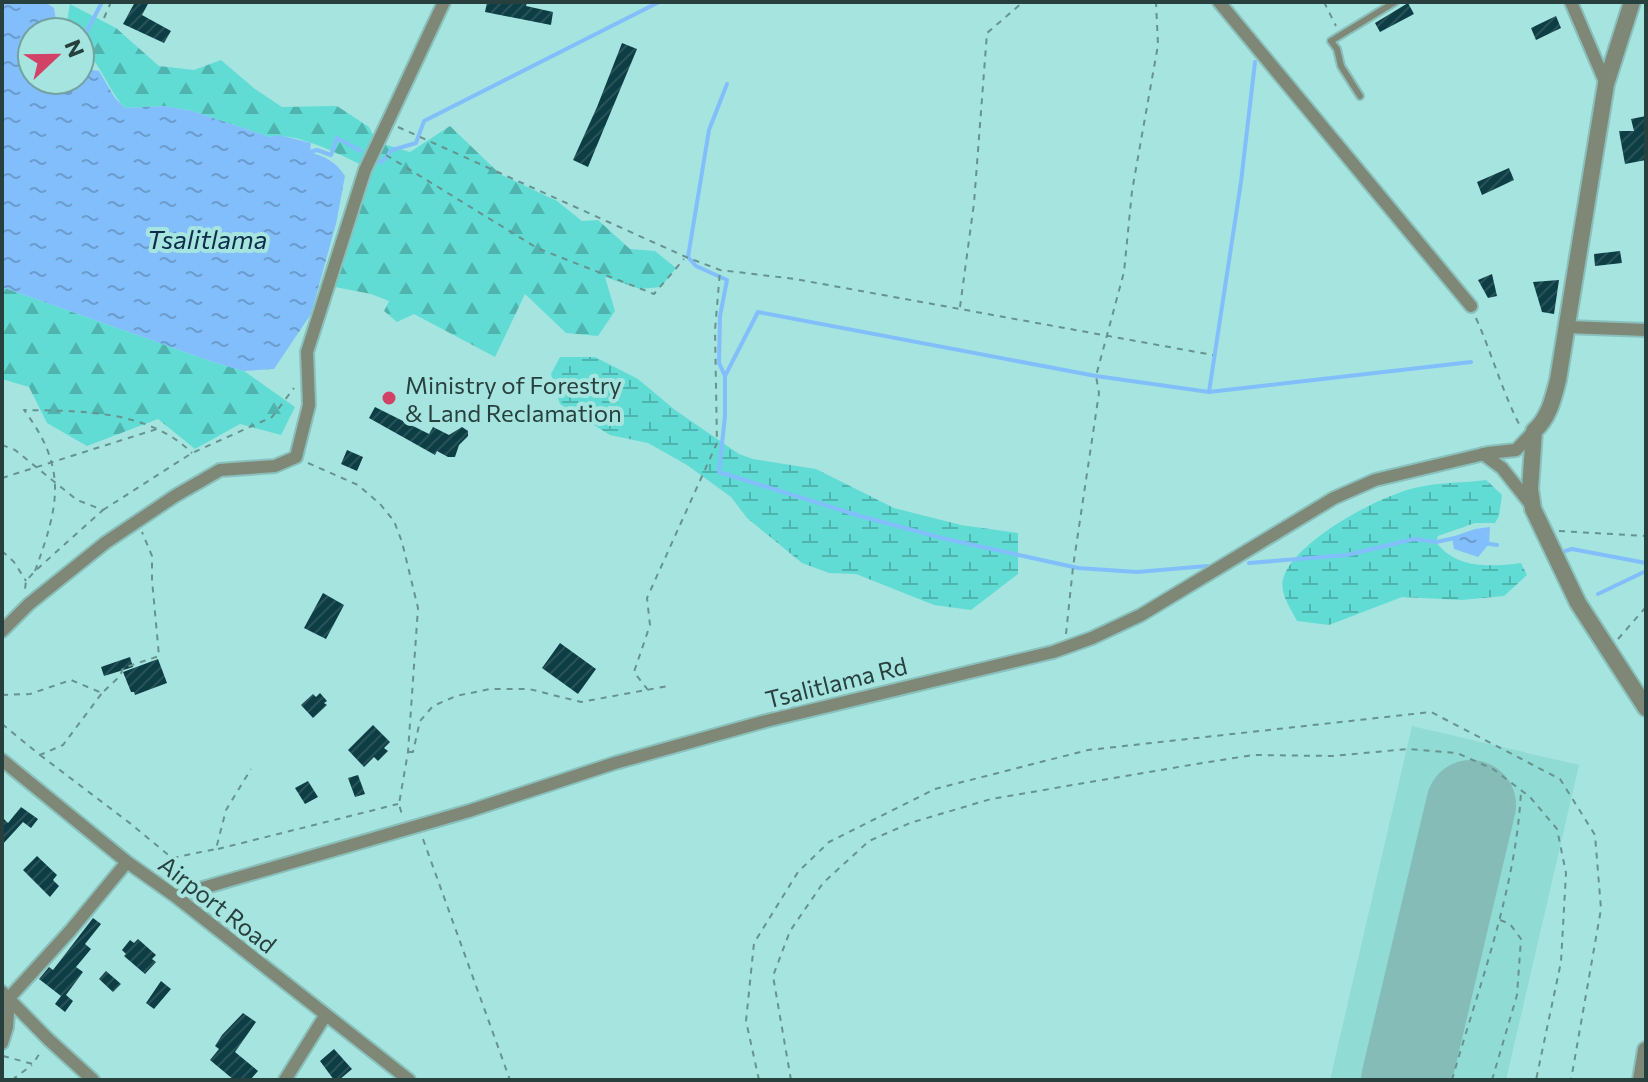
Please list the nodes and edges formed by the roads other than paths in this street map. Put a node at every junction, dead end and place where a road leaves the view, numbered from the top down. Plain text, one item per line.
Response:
1 (444, 2) edge
2 (1219, 2) edge
3 (1395, 2) edge
4 (1571, 2) edge
5 (1632, 2) edge
6 (1606, 84) junction
7 (1360, 96) dead end
8 (1471, 306) road end
9 (1568, 327) junction
10 (1646, 330) edge
11 (1483, 454) junction
12 (1521, 458) junction
13 (1506, 473) junction
14 (1533, 509) junction
15 (2, 631) edge
16 (1646, 708) edge
17 (2, 760) edge
18 (127, 862) junction
19 (175, 896) junction
20 (6, 995) edge
21 (325, 1016) junction
22 (2, 1043) edge
23 (1646, 1050) edge
24 (93, 1080) edge
25 (285, 1080) edge
26 (409, 1080) edge
27 (1641, 1080) edge

1 - 15 street
2 - 8 street
3 - 7 lane
4 - 6 street
5 - 6 street
6 - 9 street
9 - 10 street
9 - 12 street
11 - 12 street, Tsalitlama Rd
11 - 13 street
11 - 19 street, Tsalitlama Rd
12 - 13 street
12 - 13 street
12 - 14 street
13 - 14 street
14 - 16 street
17 - 18 street, Airport Road
18 - 19 street, Airport Road
18 - 20 street
19 - 21 street, Airport Road
20 - 22 street
20 - 24 street
21 - 25 street
21 - 26 street, Airport Road
23 - 27 street

